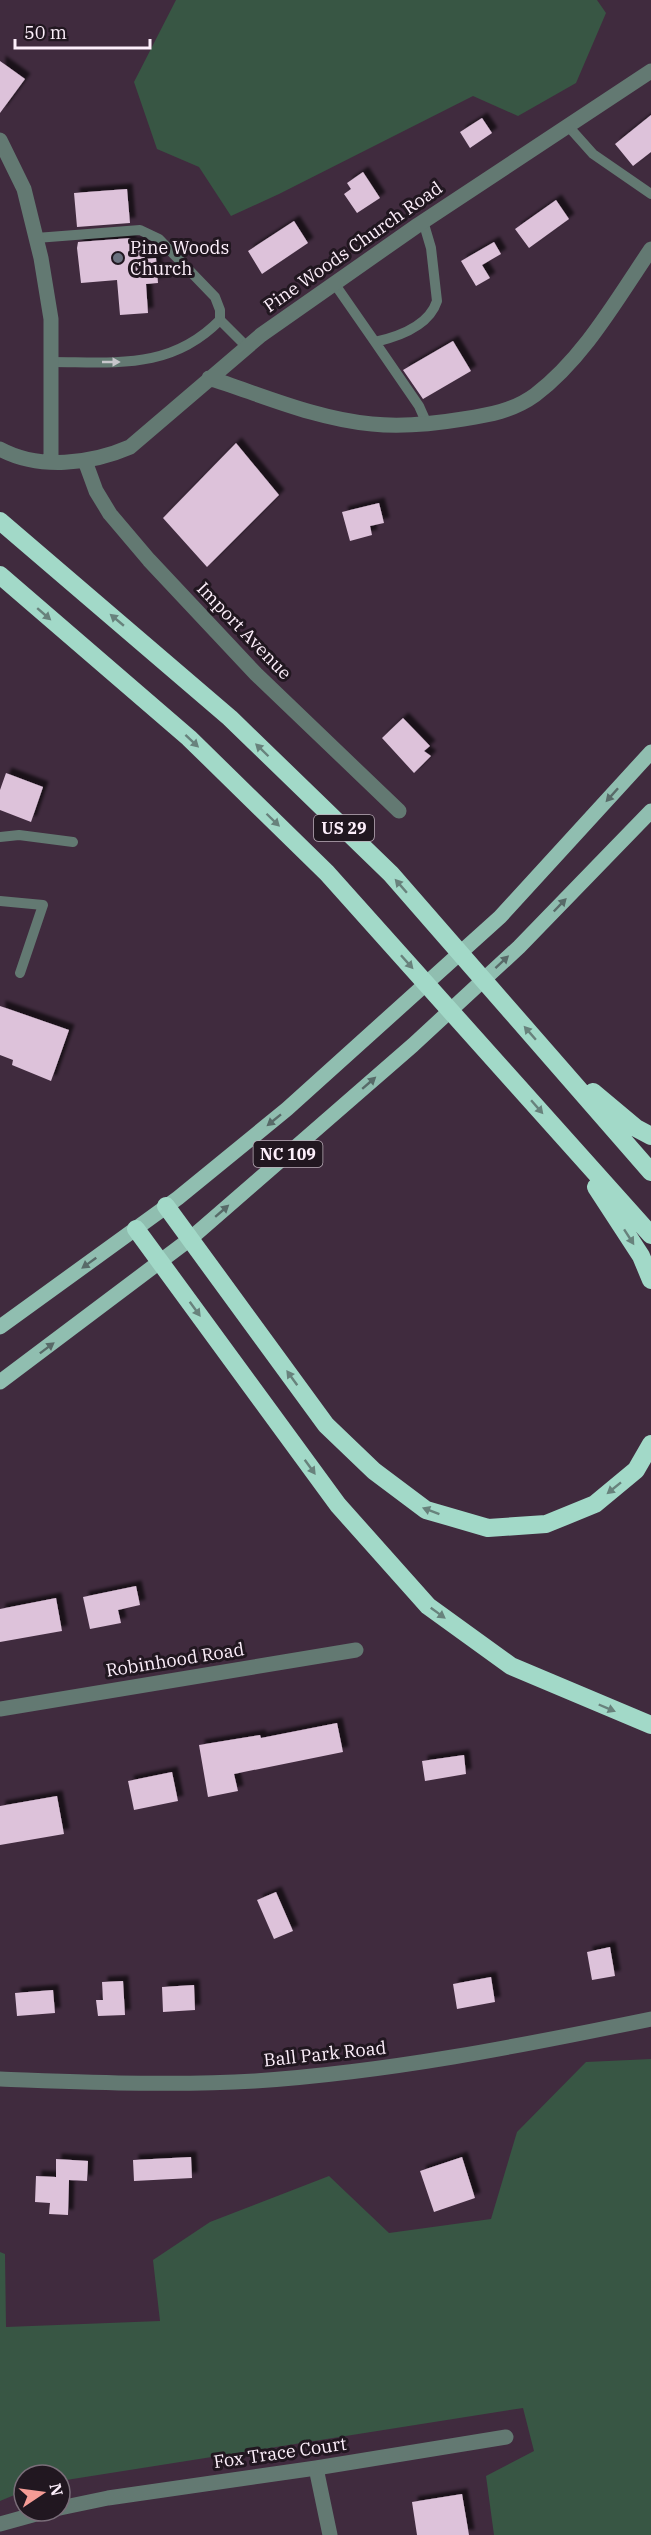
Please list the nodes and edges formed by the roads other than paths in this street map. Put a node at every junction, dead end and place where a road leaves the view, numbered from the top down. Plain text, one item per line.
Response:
1 (651, 71) edge
2 (568, 126) junction
3 (0, 140) edge
4 (651, 194) edge
5 (423, 221) junction
6 (36, 238) junction
7 (651, 249) edge
8 (334, 283) junction
9 (220, 320) junction
10 (375, 342) junction
11 (246, 346) junction
12 (52, 362) junction
13 (209, 378) junction
14 (427, 424) junction
15 (0, 449) edge
16 (85, 460) junction
17 (51, 462) junction
18 (0, 521) edge
19 (0, 575) edge
20 (651, 752) edge
21 (399, 811) dead end
22 (651, 812) edge
23 (0, 837) edge
24 (73, 842) dead end
25 (0, 901) edge
26 (21, 973) dead end
27 (550, 1056) junction
28 (562, 1136) junction
29 (651, 1136) edge
30 (651, 1172) edge
31 (166, 1206) junction
32 (136, 1229) junction
33 (651, 1235) edge
34 (190, 1239) junction
35 (161, 1262) junction
36 (651, 1280) edge
37 (0, 1327) edge
38 (0, 1382) edge
39 (651, 1444) edge
40 (356, 1650) dead end
41 (0, 1709) edge
42 (651, 1725) edge
43 (651, 2019) edge
44 (0, 2079) edge
45 (506, 2436) dead end
46 (316, 2468) junction
47 (72, 2506) edge
48 (330, 2535) edge

1 - 2 street, Pine Woods Church Road
2 - 4 lane
2 - 5 street, Pine Woods Church Road
3 - 6 street
5 - 8 street, Pine Woods Church Road
5 - 10 lane
6 - 9 lane
6 - 12 street
7 - 14 street
8 - 10 lane
8 - 11 street, Pine Woods Church Road
9 - 11 lane
12 -> 9 lane
10 - 14 lane
11 - 13 street, Pine Woods Church Road
12 - 17 street
13 - 14 street
13 - 16 street, Pine Woods Church Road
15 - 17 street, Pine Woods Church Road
16 - 17 street, Pine Woods Church Road
16 - 21 street, Import Avenue
27 -> 18 highway, US 29
19 -> 28 highway, US 29
20 -> 31 main road, NC 109
34 -> 22 main road, NC 109
23 - 24 lane
25 - 26 lane
27 - 29 highway
27 - 30 highway, US 29
28 - 33 highway, US 29
28 -> 36 highway
31 - 32 main road, NC 109
31 - 34 highway
32 - 35 highway
32 -> 37 main road, NC 109
34 - 35 main road, NC 109
39 -> 34 highway
38 -> 35 main road, NC 109
35 -> 42 highway
40 - 41 street, Robinhood Road
43 - 44 street, Ball Park Road
45 - 46 street, Fox Trace Court
46 - 47 street, Fox Trace Court
46 - 48 street

